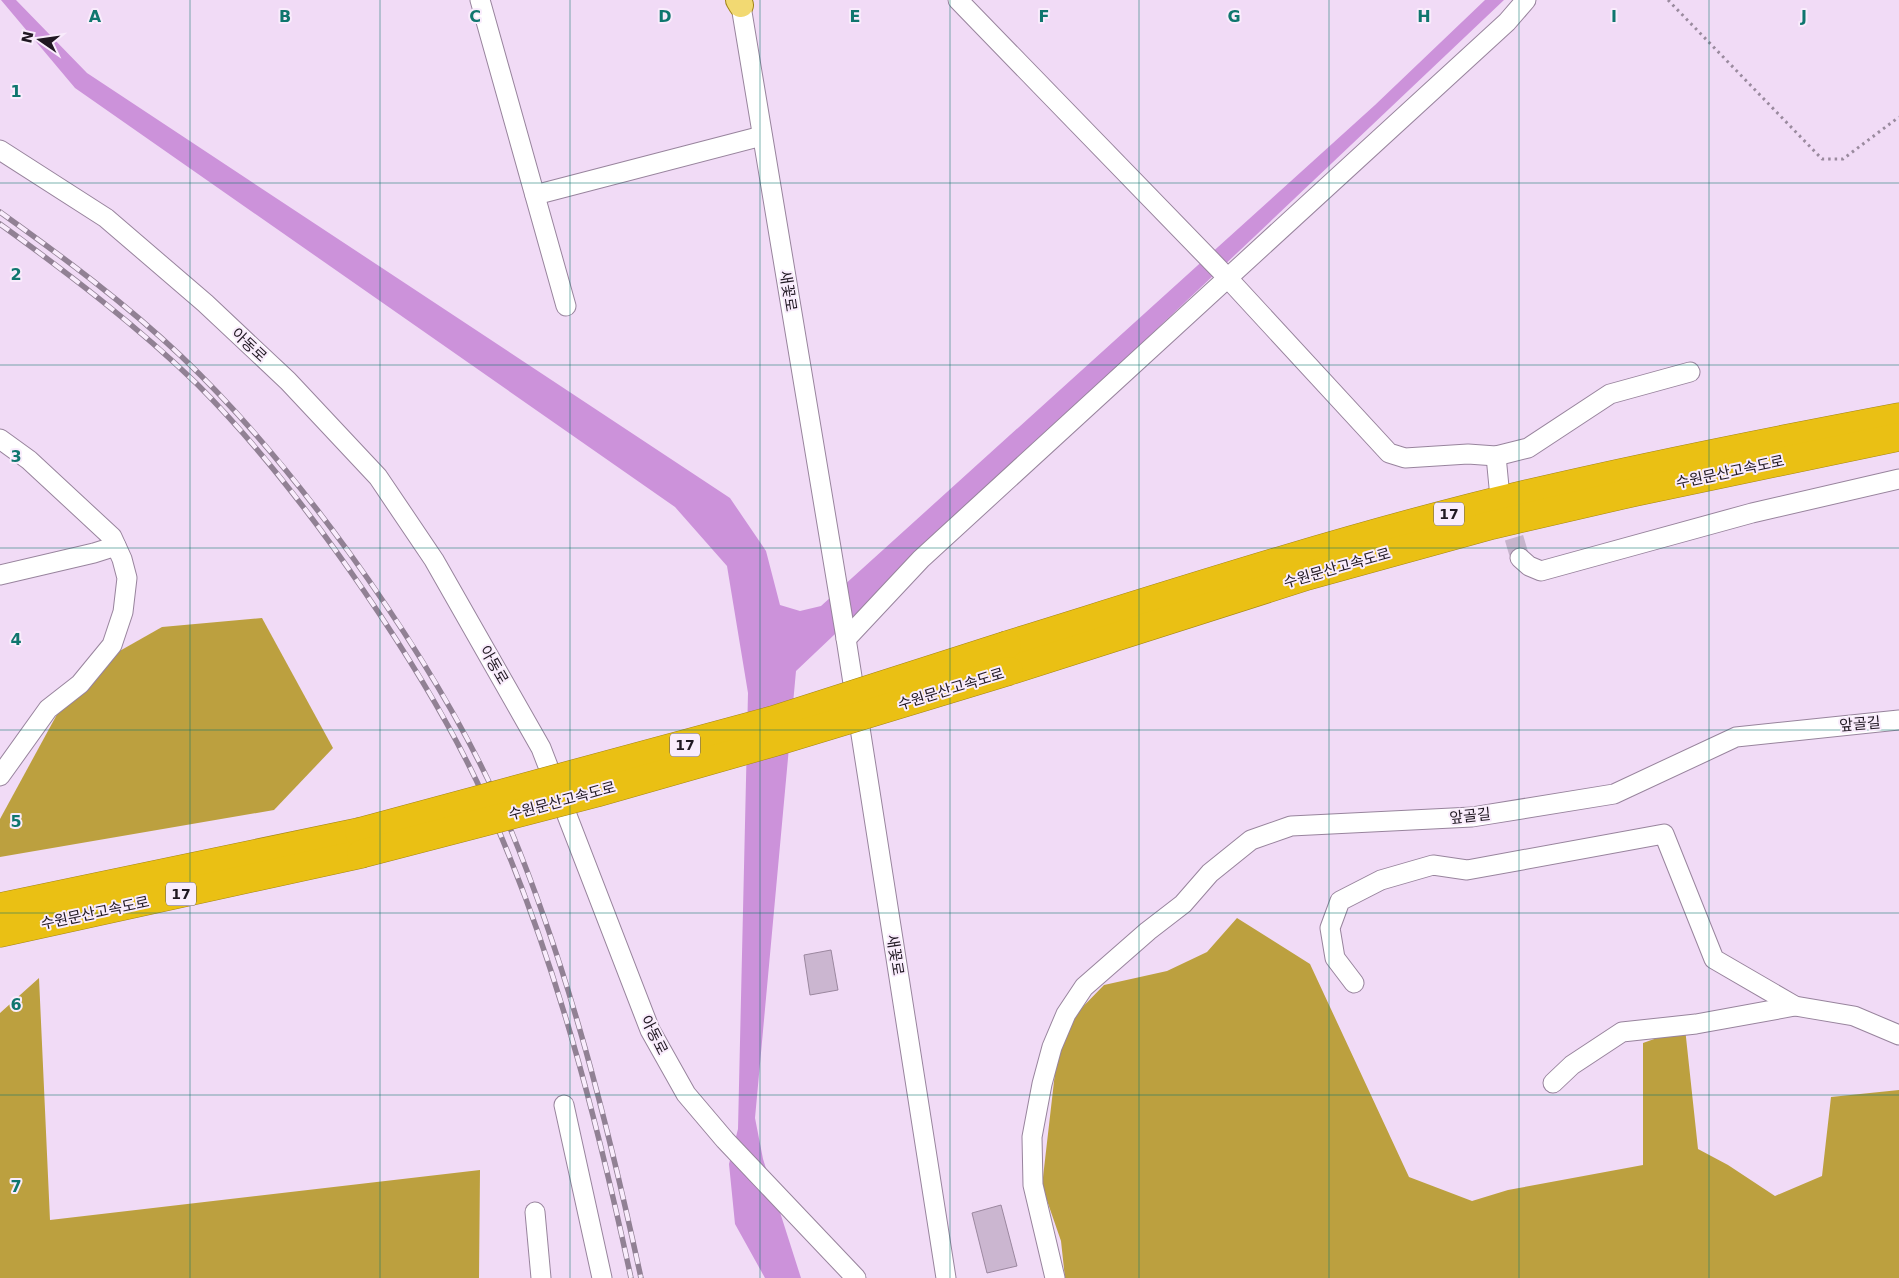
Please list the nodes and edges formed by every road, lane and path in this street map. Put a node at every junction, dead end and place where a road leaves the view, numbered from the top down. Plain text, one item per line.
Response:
1 (480, 0) edge
2 (958, 0) edge
3 (1526, 0) edge
4 (1668, 0) edge
5 (741, 1) edge
6 (1899, 116) edge
7 (762, 136) junction
8 (0, 150) edge
9 (535, 195) junction
10 (1225, 276) junction
11 (566, 306) dead end
12 (1690, 372) dead end
13 (1899, 417) edge
14 (1899, 437) edge
15 (0, 439) edge
16 (1496, 456) junction
17 (1899, 479) edge
18 (1499, 486) dead end
19 (116, 546) junction
20 (1520, 558) tunnel mouth
21 (0, 575) edge
22 (846, 635) junction
23 (1008, 658) junction
24 (1899, 720) edge
25 (0, 776) edge
26 (360, 843) junction
27 (0, 907) edge
28 (0, 933) edge
29 (1354, 983) dead end
30 (1795, 1006) junction
31 (1899, 1035) edge
32 (1553, 1083) dead end
33 (564, 1105) dead end
34 (535, 1212) dead end
35 (542, 1278) edge
36 (602, 1278) edge
37 (856, 1278) edge
38 (946, 1278) edge
39 (1054, 1278) edge

1 - 9 street
2 - 10 street
3 - 10 street
4 - 6 path
5 - 7 street, 새꽃로
7 - 9 street
7 - 22 street, 새꽃로
8 - 37 street, 아동로
9 - 11 street
10 - 16 street
10 - 22 street
12 - 16 street
13 - 23 highway, 수원문산고속도로 / 17
14 - 23 highway, 수원문산고속도로 / 17
15 - 19 street
16 - 18 street
17 - 20 street
19 - 21 street
19 - 25 street
22 - 38 street, 새꽃로
23 - 26 highway, 수원문산고속도로 / 17, bridge
24 - 39 street, 앞골길
26 - 27 highway, 수원문산고속도로 / 17
26 - 28 highway, 수원문산고속도로 / 17
29 - 30 street
30 - 31 street
30 - 32 street
33 - 36 street
34 - 35 street

